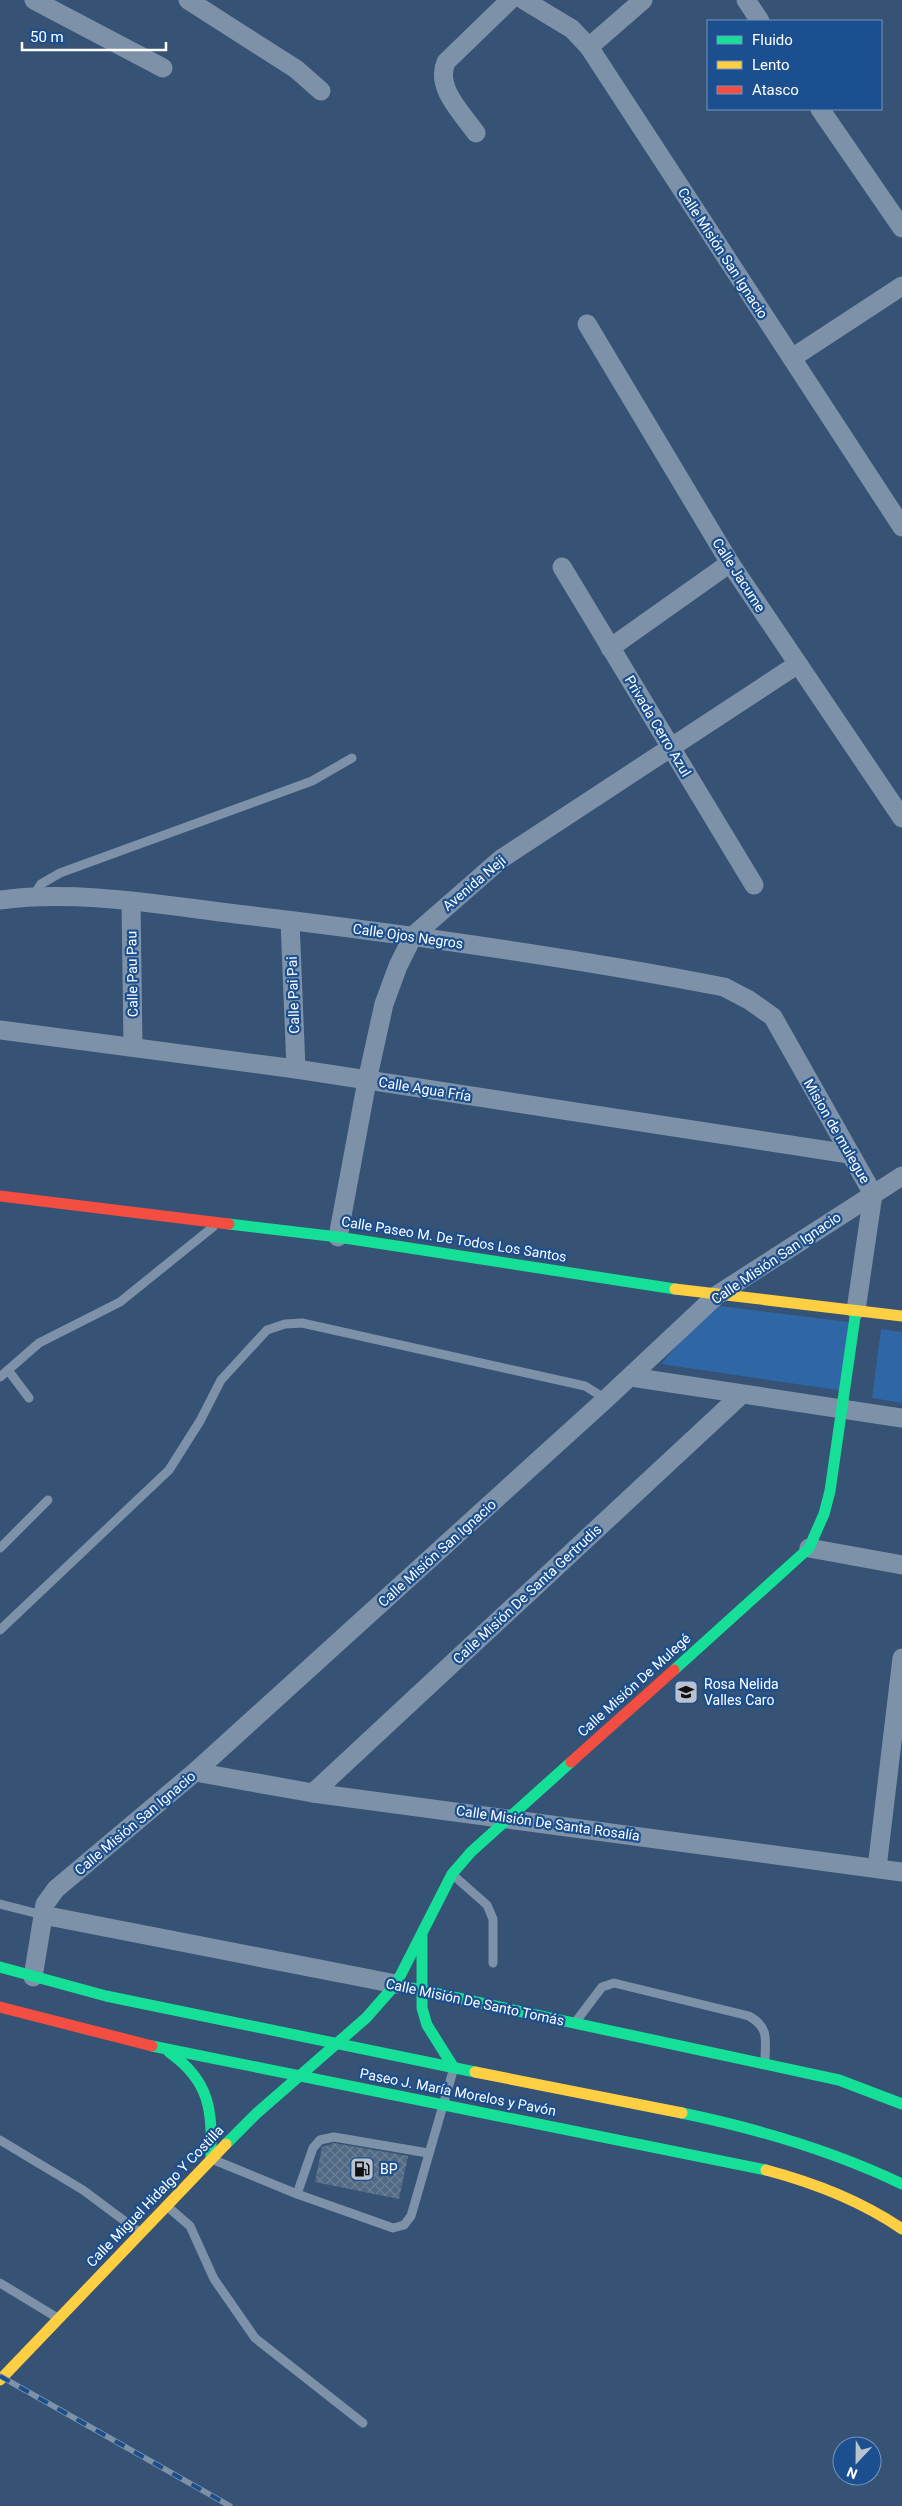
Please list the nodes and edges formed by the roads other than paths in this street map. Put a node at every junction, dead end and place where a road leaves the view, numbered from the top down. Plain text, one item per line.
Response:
1 (34, 0) edge
2 (188, 0) edge
3 (510, 0) edge
4 (524, 0) edge
5 (643, 0) edge
6 (746, 0) edge
7 (759, 20) edge
8 (589, 47) junction
9 (163, 68) dead end
10 (321, 91) dead end
11 (821, 110) edge
12 (476, 133) dead end
13 (902, 228) edge
14 (902, 286) edge
15 (587, 324) dead end
16 (792, 358) junction
17 (902, 527) edge
18 (730, 562) junction
19 (562, 568) dead end
20 (610, 648) junction
21 (798, 664) junction
22 (670, 748) junction
23 (352, 758) dead end
24 (902, 818) edge
25 (754, 885) dead end
26 (33, 896) junction
27 (0, 900) edge
28 (131, 902) junction
29 (290, 921) junction
30 (413, 936) junction
31 (773, 1017) joint
32 (0, 1030) edge
33 (133, 1046) junction
34 (296, 1069) junction
35 (367, 1081) junction
36 (849, 1154) junction
37 (902, 1176) edge
38 (873, 1194) junction
39 (0, 1196) edge
40 (219, 1222) junction
41 (338, 1237) junction
42 (717, 1295) junction
43 (856, 1310) junction
44 (902, 1316) edge
45 (8, 1370) junction
46 (631, 1376) junction
47 (0, 1377) edge
48 (741, 1395) junction
49 (29, 1398) dead end
50 (606, 1399) junction
51 (841, 1410) junction
52 (902, 1418) edge
53 (48, 1500) dead end
54 (0, 1548) edge
55 (809, 1548) junction
56 (902, 1565) edge
57 (0, 1630) edge
58 (902, 1658) edge
59 (898, 1721) edge
60 (195, 1772) junction
61 (313, 1792) junction
62 (508, 1818) junction
63 (877, 1868) junction
64 (902, 1872) edge
65 (452, 1874) junction
66 (0, 1904) edge
67 (43, 1915) junction
68 (422, 1936) junction
69 (493, 1963) dead end
70 (0, 1966) edge
71 (32, 1977) junction
72 (396, 1984) junction
73 (422, 1991) junction
74 (0, 2006) edge
75 (574, 2024) junction
76 (341, 2042) junction
77 (161, 2048) junction
78 (765, 2064) junction
79 (454, 2068) junction
80 (299, 2076) junction
81 (443, 2104) junction
82 (902, 2104) edge
83 (0, 2140) edge
84 (428, 2153) junction
85 (211, 2158) junction
86 (902, 2184) edge
87 (297, 2194) junction
88 (166, 2205) junction
89 (902, 2229) edge
90 (140, 2233) junction
91 (0, 2283) edge
92 (58, 2318) junction
93 (0, 2380) edge
94 (363, 2424) dead end

1 - 9 street
2 - 10 street
3 - 12 street
4 - 8 street, Calle Misión San Ignacio
5 - 8 street
6 - 7 street
8 - 16 street, Calle Misión San Ignacio
11 - 13 street
14 - 16 street
15 - 18 street, Calle Jacume
16 - 17 street, Calle Misión San Ignacio
18 - 20 street
18 - 21 street, Calle Jacume
19 - 20 street, Privada Cerro Azul
20 - 22 street, Privada Cerro Azul
21 - 22 street, Avenida Neji
21 - 24 street, Calle Jacume
22 - 25 street, Privada Cerro Azul
22 - 30 street, Avenida Neji
23 - 26 lane
26 - 27 street, Calle Ojos Negros
26 - 28 street, Calle Ojos Negros
28 - 29 street, Calle Ojos Negros
28 - 33 street, Calle Pau Pau
29 - 30 street, Calle Ojos Negros
29 - 34 street, Calle Pai Pai
30 - 31 street, Calle Ojos Negros
30 - 35 street, Avenida Neji
31 - 36 street, Mision de mulegue
32 - 33 street, Calle Agua Fría
33 - 34 street, Calle Agua Fría
34 - 35 street, Calle Agua Fría
35 - 36 street, Calle Agua Fría
35 - 41 street, Avenida Neji
36 - 38 street, Mision de mulegue
37 - 38 street, Calle Misión San Ignacio
38 - 42 street, Calle Misión San Ignacio
38 - 43 street, Mision de mulegue
39 - 40 main road, Calle Paseo M. De Todos Los Santos
40 - 41 main road, Calle Paseo M. De Todos Los Santos
40 - 45 lane
41 - 42 main road, Calle Paseo M. De Todos Los Santos
42 - 43 main road, Calle Paseo M. De Todos Los Santos
42 - 46 street, Calle Misión San Ignacio
43 - 44 main road, Calle Paseo M. De Todos Los Santos
43 - 51 main road, Calle Misión De Mulegé
45 - 47 lane
45 - 49 lane
46 - 48 street
46 - 50 street, Calle Misión San Ignacio
48 - 51 street
48 - 61 street, Calle Misión De Santa Gertrudis
50 - 57 lane
50 - 60 street, Calle Misión San Ignacio
51 - 52 street
51 - 55 main road, Calle Misión De Mulegé
53 - 54 lane
55 - 56 street
55 - 62 main road, Calle Misión De Mulegé
58 - 59 street
59 - 63 street
60 - 61 street, Calle Misión De Santa Rosalía
60 - 67 street, Calle Misión San Ignacio
61 - 62 street, Calle Misión De Santa Rosalía
62 - 63 street, Calle Misión De Santa Rosalía
62 - 65 main road, Calle Misión De Mulegé
63 - 64 street, Calle Misión De Santa Rosalía
65 - 68 main road, Calle Misión De Mulegé
65 - 69 lane
66 - 67 lane
67 - 71 street, Calle Misión San Ignacio
67 - 72 street, Calle Misión De Santo Tomás
68 - 72 main road, Calle Misión De Mulegé
68 - 73 main road
70 - 71 main road, Paseo J. María Morelos y Pavón
71 - 76 main road, Paseo J. María Morelos y Pavón
72 - 73 main road, Calle Misión De Santo Tomás
72 - 76 main road, Calle Misión De Mulegé
73 - 75 main road, Calle Misión De Santo Tomás
73 - 79 main road
74 - 77 main road, Paseo J. María Morelos y Pavón
75 - 78 main road, Calle Misión De Santo Tomás
75 - 78 lane
76 - 79 main road, Paseo J. María Morelos y Pavón
76 - 80 main road, Calle Miguel Hidalgo Y Costilla
77 - 80 main road, Paseo J. María Morelos y Pavón
77 - 85 main road
78 - 82 main road, Calle Misión De Santo Tomás
79 - 81 lane
79 - 86 main road, Paseo J. María Morelos y Pavón
80 - 81 main road, Paseo J. María Morelos y Pavón
80 - 85 main road, Calle Miguel Hidalgo Y Costilla
81 - 84 lane
81 - 89 main road, Paseo J. María Morelos y Pavón
83 - 90 lane
84 - 87 lane
84 - 87 lane
85 - 87 lane
85 - 88 main road, Calle Miguel Hidalgo Y Costilla
88 - 90 main road, Calle Miguel Hidalgo Y Costilla
88 - 94 lane
90 - 92 main road, Calle Miguel Hidalgo Y Costilla
91 - 92 lane
92 - 93 main road, Calle Miguel Hidalgo Y Costilla

